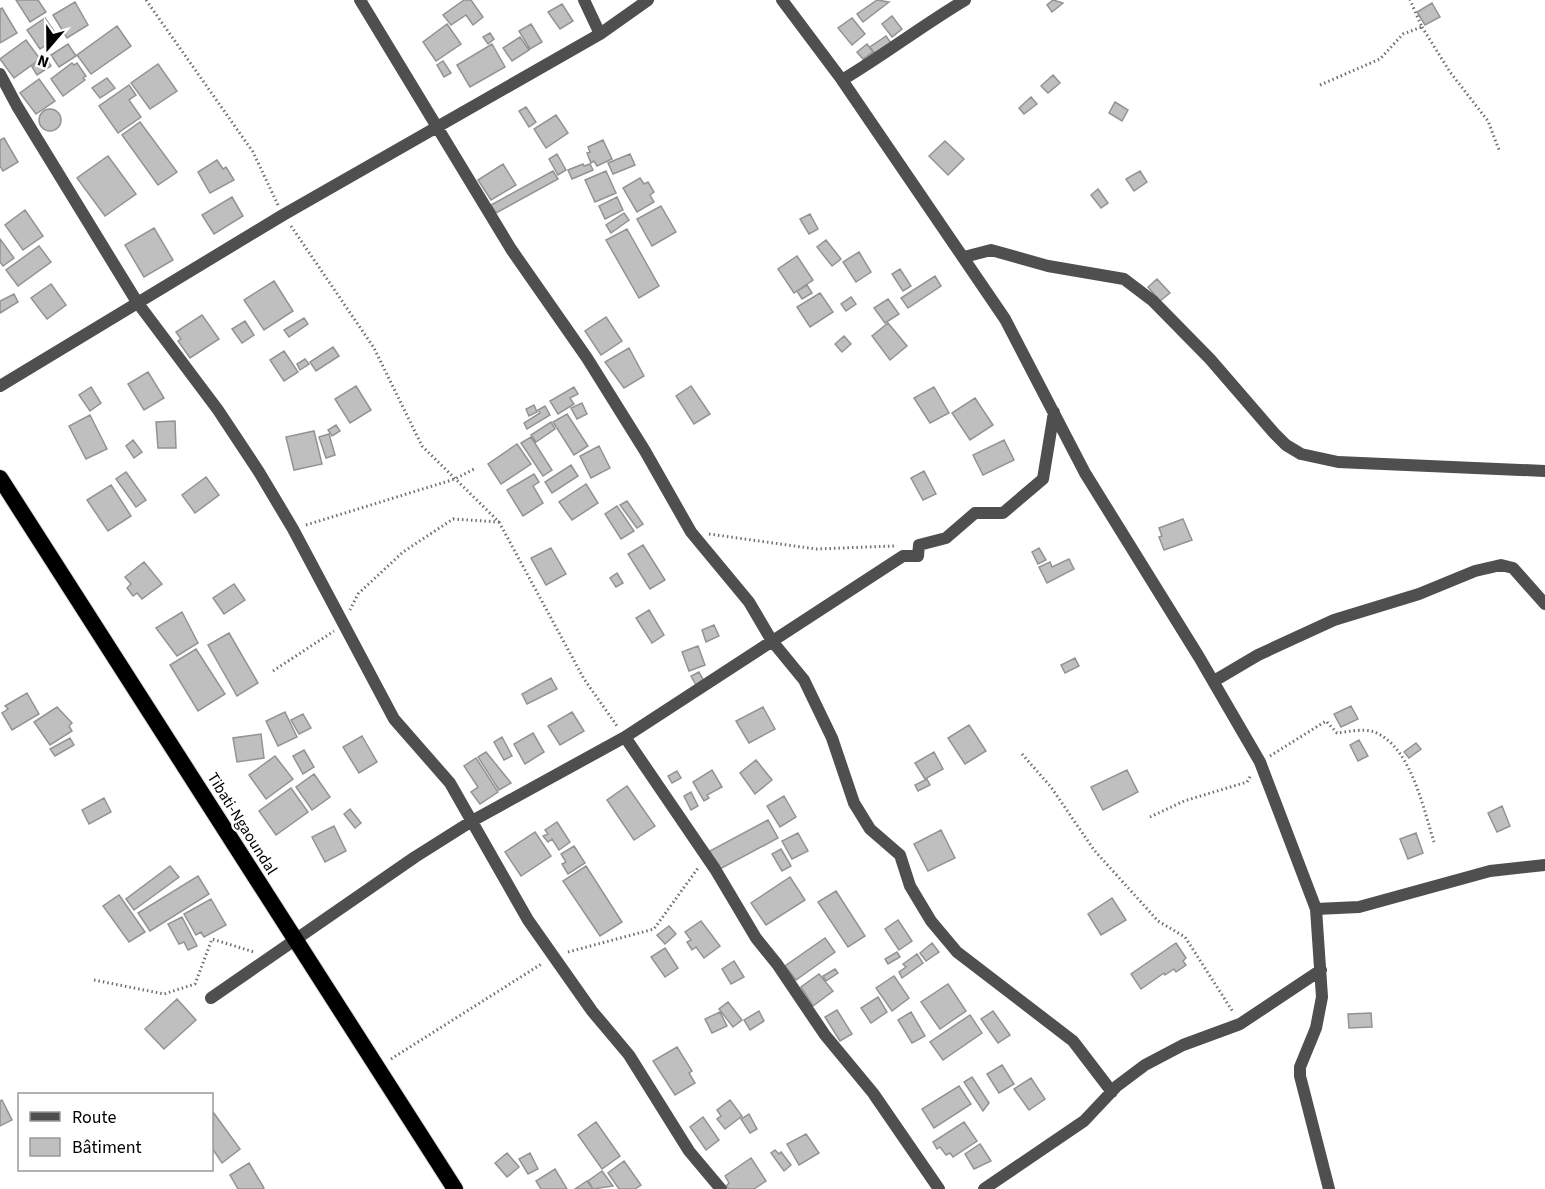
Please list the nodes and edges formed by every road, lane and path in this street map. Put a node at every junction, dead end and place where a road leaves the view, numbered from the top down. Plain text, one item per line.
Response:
1 (146, 0) edge
2 (360, 0) edge
3 (584, 0) edge
4 (648, 0) edge
5 (782, 0) edge
6 (965, 0) edge
7 (1410, 0) edge
8 (1422, 27) junction
9 (600, 34) junction
10 (0, 74) edge
11 (842, 80) junction
12 (1320, 85) dead end
13 (435, 127) junction
14 (1499, 150) dead end
15 (283, 215) junction
16 (964, 257) junction
17 (138, 302) junction
18 (0, 386) edge
19 (1054, 412) junction
20 (474, 469) dead end
21 (1545, 471) edge
22 (0, 478) edge
23 (455, 479) junction
24 (500, 522) junction
25 (293, 529) junction
26 (692, 532) junction
27 (919, 545) junction
28 (1545, 604) edge
29 (343, 625) junction
30 (772, 641) junction
31 (273, 671) dead end
32 (1214, 681) junction
33 (625, 737) junction
34 (1022, 754) dead end
35 (1260, 762) junction
36 (1150, 817) dead end
37 (472, 821) junction
38 (1434, 842) dead end
39 (1545, 865) edge
40 (1316, 909) junction
41 (295, 940) junction
42 (272, 957) junction
43 (1321, 970) junction
44 (94, 980) dead end
45 (211, 998) dead end
46 (1240, 1024) junction
47 (1112, 1092) junction
48 (455, 1189) edge
49 (721, 1189) edge
50 (939, 1189) edge
51 (984, 1189) edge
52 (1329, 1189) edge

1 - 15 path
2 - 13 street
3 - 9 street
4 - 9 street
5 - 11 street
6 - 11 street
7 - 8 path
8 - 12 path
8 - 14 path
9 - 13 street
10 - 17 street
11 - 16 street
13 - 15 street
13 - 26 street
15 - 17 street
15 - 23 path
16 - 19 street
16 - 21 street
17 - 18 street
17 - 25 street
19 - 27 street
19 - 32 street
20 - 23 path
22 - 41 highway, Tibati-Ngaoundal
23 - 24 path
23 - 25 path
24 - 29 path
24 - 33 path
25 - 29 street
26 - 27 path
26 - 30 street
27 - 30 street
28 - 32 street
29 - 31 path
29 - 37 street
30 - 33 street
30 - 47 street
32 - 35 street
33 - 37 street
33 - 50 street
34 - 46 path
35 - 36 path
35 - 38 path
35 - 40 street
37 - 41 street
37 - 49 street
39 - 40 street
40 - 43 street
41 - 42 street
41 - 48 highway, Tibati-Ngaoundal
42 - 44 path
42 - 45 street
43 - 46 street
43 - 52 street
46 - 47 street
47 - 51 street

